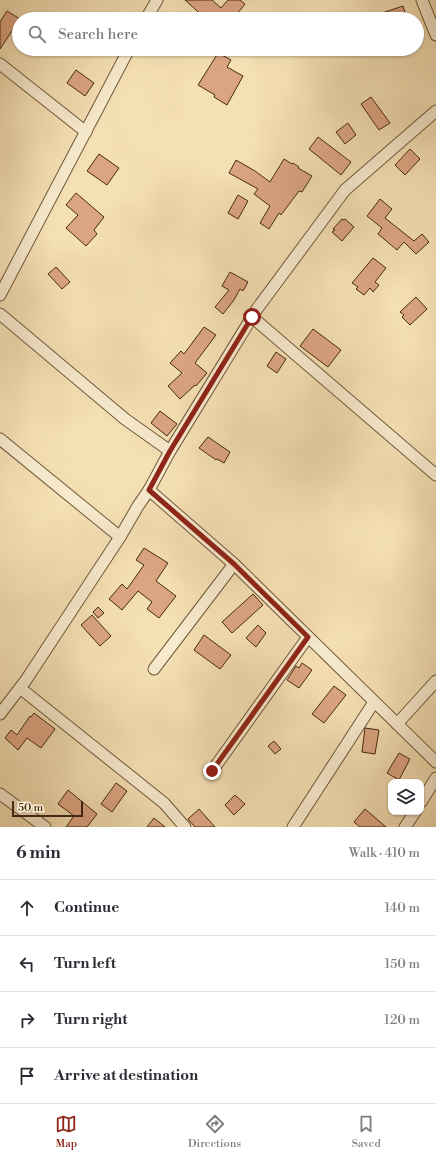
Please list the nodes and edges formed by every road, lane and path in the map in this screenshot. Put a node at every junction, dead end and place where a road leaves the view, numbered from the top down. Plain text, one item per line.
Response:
1 (157, 0) edge
2 (422, 0) edge
3 (150, 12) edge
4 (436, 34) edge
5 (125, 56) edge
6 (0, 64) edge
7 (436, 111) edge
8 (86, 132) junction
9 (0, 295) edge
10 (0, 314) edge
11 (252, 317) junction
12 (0, 438) edge
13 (170, 451) junction
14 (436, 475) edge
15 (149, 490) junction
16 (120, 537) junction
17 (234, 564) junction
18 (308, 637) junction
19 (154, 669) dead end
20 (436, 681) edge
21 (20, 688) junction
22 (374, 702) junction
23 (0, 714) edge
24 (397, 724) junction
25 (436, 762) edge
26 (212, 771) dead end
27 (436, 778) edge
28 (0, 794) edge
29 (424, 797) edge
30 (413, 815) edge
31 (45, 827) edge
32 (185, 827) edge
33 (293, 827) edge
34 (405, 827) edge

1 - 3 street
2 - 4 street
5 - 8 street
6 - 8 street
7 - 11 street
8 - 9 street
10 - 13 street
11 - 13 street
11 - 14 street
12 - 16 street
13 - 15 street
15 - 16 street
15 - 17 street
16 - 21 street
17 - 18 street
17 - 19 street
18 - 22 street
18 - 26 street
20 - 24 street
21 - 23 street
21 - 32 street
22 - 24 street
22 - 33 street
24 - 25 street
27 - 29 street
28 - 31 street
30 - 34 street

